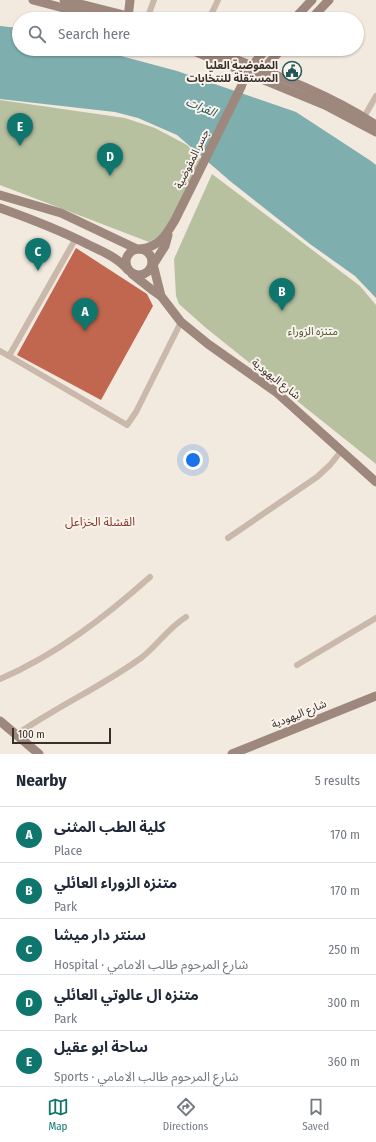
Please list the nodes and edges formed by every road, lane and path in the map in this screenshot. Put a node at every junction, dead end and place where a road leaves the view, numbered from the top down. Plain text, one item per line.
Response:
1 (33, 0) edge
2 (64, 0) edge
3 (130, 0) edge
4 (154, 0) edge
5 (218, 0) edge
6 (312, 0) edge
7 (329, 0) edge
8 (78, 12) edge
9 (108, 12) edge
10 (130, 12) edge
11 (150, 12) edge
12 (212, 12) edge
13 (301, 12) edge
14 (318, 12) edge
15 (210, 56) edge
16 (222, 56) edge
17 (260, 56) edge
18 (275, 56) edge
19 (248, 69) junction
20 (262, 70) junction
21 (255, 77) junction
22 (240, 88) junction
23 (376, 96) edge
24 (364, 117) junction
25 (376, 125) edge
26 (376, 132) edge
27 (0, 195) edge
28 (0, 208) edge
29 (170, 228) junction
30 (76, 238) junction
31 (139, 249) junction
32 (152, 265) junction
33 (130, 272) junction
34 (162, 296) junction
35 (181, 322) junction
36 (0, 351) edge
37 (8, 356) junction
38 (342, 450) junction
39 (376, 482) edge
40 (228, 538) dead end
41 (150, 577) dead end
42 (186, 617) dead end
43 (376, 618) edge
44 (297, 665) dead end
45 (0, 679) edge
46 (376, 696) edge
47 (0, 721) edge
48 (16, 735) junction
49 (39, 754) edge
50 (232, 754) edge

1 - 8 street
2 - 9 street
3 - 10 street
4 - 11 street
5 - 12 street
6 - 13 street
7 - 14 street
15 - 19 street
16 - 19 street
17 - 19 street, جسر المفوضية
18 - 20 street
19 - 20 street
19 - 21 street
19 - 22 street, جسر المفوضية
20 - 21 street
20 - 24 street
21 - 22 street
21 - 26 street
22 - 29 street, جسر المفوضية
23 - 24 street
24 - 25 street
27 - 31 street
28 - 30 street
29 - 31 street
29 - 32 street
30 - 33 street
30 - 37 street
31 - 32 street
31 - 33 street
32 - 33 street
32 - 34 street
33 - 34 street
34 - 35 street, شارع اليهودية
35 - 37 street
35 - 38 street, شارع اليهودية
36 - 37 street
38 - 39 street, شارع اليهودية
38 - 40 street
41 - 45 street
42 - 48 street
43 - 44 street
46 - 50 street, شارع اليهودية
47 - 48 street
48 - 49 street

